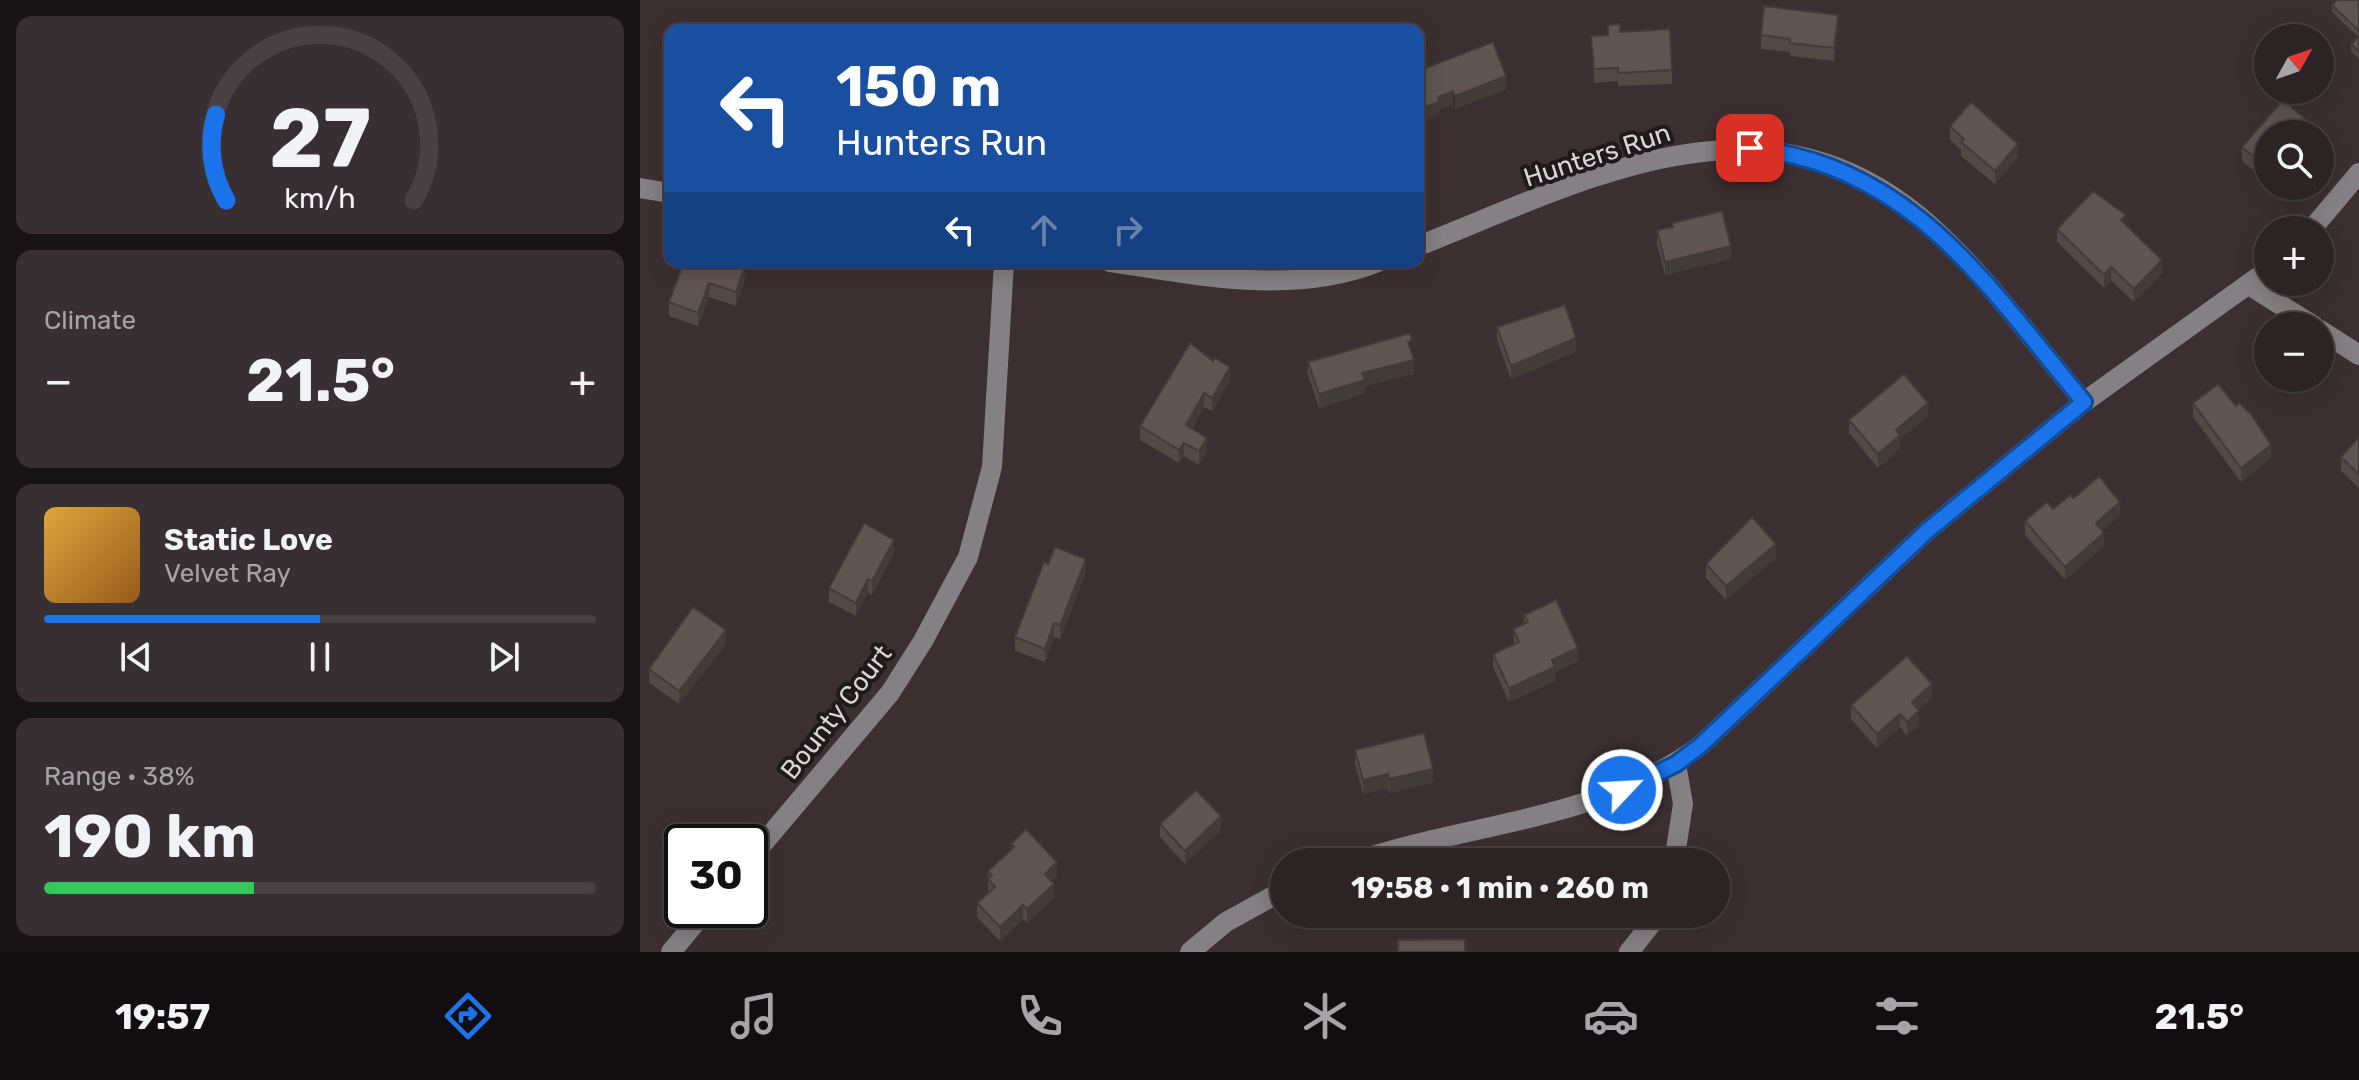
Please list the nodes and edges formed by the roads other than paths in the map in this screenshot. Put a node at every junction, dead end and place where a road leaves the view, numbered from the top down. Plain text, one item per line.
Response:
1 (2359, 173) edge
2 (640, 188) edge
3 (664, 192) edge
4 (2323, 216) edge
5 (1424, 244) edge
6 (1004, 268) edge
7 (1152, 268) edge
8 (1350, 268) edge
9 (2254, 281) edge
10 (2249, 285) junction
11 (2292, 312) edge
12 (2334, 339) edge
13 (2359, 355) edge
14 (2084, 402) junction
15 (1676, 764) junction
16 (768, 838) edge
17 (1393, 848) edge
18 (1676, 848) edge
19 (1270, 898) edge
20 (691, 928) edge
21 (1648, 928) edge
22 (671, 952) edge
23 (1190, 952) edge
24 (1629, 952) edge

1 - 4 street
2 - 3 street
5 - 14 street, Hunters Run
6 - 16 street, Bounty Court
7 - 8 street
9 - 10 street
10 - 11 street
10 - 14 street
12 - 13 street
14 - 15 street
15 - 17 street
15 - 18 street
19 - 23 street
20 - 22 street
21 - 24 street

